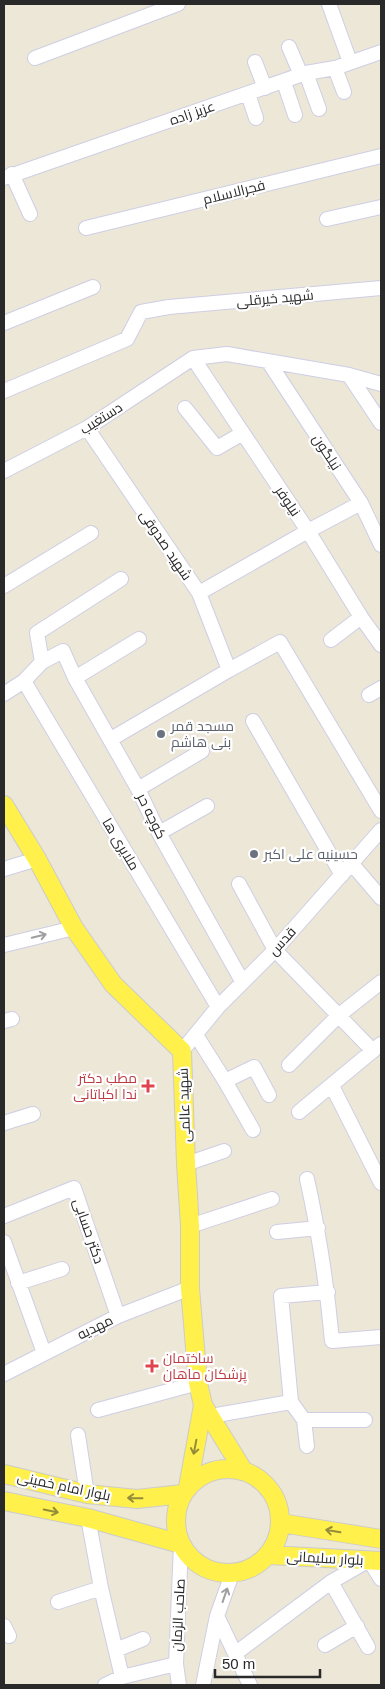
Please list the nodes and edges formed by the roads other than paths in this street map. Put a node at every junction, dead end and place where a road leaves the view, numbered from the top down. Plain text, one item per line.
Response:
1 (178, 4) edge
2 (329, 4) edge
3 (289, 47) dead end
4 (381, 52) edge
5 (35, 58) dead end
6 (255, 62) dead end
7 (350, 62) junction
8 (336, 68) junction
9 (304, 74) junction
10 (284, 82) junction
11 (265, 88) junction
12 (344, 92) dead end
13 (248, 94) junction
14 (319, 109) dead end
15 (295, 115) dead end
16 (256, 118) dead end
17 (381, 156) edge
18 (8, 176) edge
19 (381, 207) edge
20 (30, 214) dead end
21 (327, 219) dead end
22 (86, 228) dead end
23 (93, 287) dead end
24 (381, 288) edge
25 (4, 323) edge
26 (193, 358) junction
27 (268, 361) junction
28 (349, 375) junction
29 (381, 384) edge
30 (4, 391) edge
31 (185, 408) dead end
32 (381, 423) edge
33 (87, 428) junction
34 (243, 433) junction
35 (4, 471) edge
36 (361, 503) junction
37 (308, 531) junction
38 (91, 533) dead end
39 (381, 545) edge
40 (121, 579) dead end
41 (4, 586) edge
42 (199, 593) junction
43 (361, 617) junction
44 (139, 639) dead end
45 (331, 640) dead end
46 (381, 644) edge
47 (42, 662) junction
48 (229, 670) junction
49 (75, 678) junction
50 (24, 681) junction
51 (381, 688) edge
52 (4, 694) edge
53 (369, 696) dead end
54 (254, 721) dead end
55 (111, 739) junction
56 (202, 751) dead end
57 (138, 789) junction
58 (4, 805) edge
59 (208, 806) dead end
60 (381, 811) edge
61 (10, 827) edge
62 (381, 830) edge
63 (159, 833) junction
64 (37, 859) junction
65 (352, 864) junction
66 (4, 869) edge
67 (342, 875) junction
68 (239, 884) dead end
69 (381, 898) edge
70 (74, 928) junction
71 (4, 945) edge
72 (275, 950) junction
73 (242, 981) junction
74 (381, 982) edge
75 (218, 1007) junction
76 (338, 1016) junction
77 (196, 1035) junction
78 (377, 1048) edge
79 (182, 1051) junction
80 (289, 1065) dead end
81 (225, 1080) junction
82 (332, 1086) junction
83 (269, 1095) dead end
84 (299, 1112) dead end
85 (33, 1114) dead end
86 (4, 1123) edge
87 (253, 1130) dead end
88 (224, 1151) dead end
89 (186, 1164) junction
90 (377, 1164) edge
91 (307, 1179) dead end
92 (381, 1183) edge
93 (272, 1199) dead end
94 (4, 1216) edge
95 (190, 1226) junction
96 (318, 1228) junction
97 (277, 1232) dead end
98 (4, 1242) edge
99 (62, 1269) dead end
100 (18, 1283) junction
101 (190, 1288) junction
102 (328, 1292) junction
103 (118, 1316) junction
104 (381, 1337) edge
105 (44, 1353) junction
106 (4, 1374) edge
107 (198, 1383) junction
108 (291, 1402) junction
109 (98, 1410) dead end
110 (207, 1410) junction
111 (304, 1420) junction
112 (365, 1420) dead end
113 (78, 1435) dead end
114 (307, 1446) dead end
115 (243, 1470) junction
116 (4, 1474) edge
117 (185, 1490) junction
118 (87, 1494) junction
119 (4, 1501) edge
120 (88, 1518) junction
121 (281, 1523) junction
122 (381, 1539) edge
123 (181, 1544) junction
124 (268, 1555) junction
125 (375, 1561) edge
126 (232, 1574) junction
127 (381, 1579) edge
128 (331, 1582) junction
129 (101, 1588) junction
130 (58, 1602) dead end
131 (357, 1626) junction
132 (219, 1634) junction
133 (143, 1638) dead end
134 (325, 1645) dead end
135 (368, 1647) dead end
136 (116, 1650) junction
137 (236, 1653) junction
138 (176, 1664) junction
139 (122, 1677) junction
140 (205, 1678) edge
141 (105, 1685) edge
142 (179, 1685) edge
143 (250, 1685) edge

1 - 5 street
2 - 7 street
3 - 9 street
4 - 7 street, عزیز زاده
6 - 11 street
7 - 8 street, عزیز زاده
8 - 9 street, عزیز زاده
8 - 12 street
9 - 10 street, عزیز زاده
9 - 14 street
10 - 11 street, عزیز زاده
10 - 15 street
11 - 13 street, عزیز زاده
13 - 16 street
13 - 18 street, عزیز زاده
17 - 22 street, فجرالاسلام
18 - 20 street
19 - 21 street
23 - 25 street
24 - 30 street, شهید خیرقلی
26 - 27 street
26 - 33 street, دستغیب
26 - 34 street, نیلوفر
27 - 28 street
27 - 36 street, نیلگون
28 - 29 street
28 - 32 street
31 - 34 street
33 - 35 street, دستغیب
33 - 42 street, شهید صدوقی
34 - 37 street, نیلوفر
36 - 37 street
36 - 39 street, نیلگون
37 - 42 street
37 - 43 street, نیلوفر
38 - 41 street
40 - 47 street
42 - 48 street, شهید صدوقی
43 - 45 street
43 - 46 street, نیلوفر
44 - 49 street
47 - 49 street, کوچه حر
47 - 50 street
48 - 55 street
48 - 60 street
49 - 55 street, کوچه حر
50 - 52 street
50 - 75 street, ملایری ها
51 - 53 street
54 - 67 street
55 - 57 street, کوچه حر
56 - 57 street
57 - 63 street, کوچه حر
58 - 61 main road, شهید عالمی
59 - 63 street
61 - 64 main road, شهید عالمی
62 - 65 street, قدس
63 - 73 street, کوچه حر
64 - 66 street
64 - 70 main road, شهید عالمی
65 - 67 street, قدس
65 - 69 street
67 - 72 street, قدس
68 - 72 street
71 -> 70 street
70 - 79 main road, شهید عالمی
72 - 73 street, قدس
72 - 76 street
73 - 75 street, قدس
74 - 76 street
75 - 77 street, قدس
76 - 78 street
76 - 80 street
77 - 79 street, قدس
77 - 81 street
78 - 82 street
79 - 89 main road, شهید عالمی
81 - 83 street
81 - 87 street
82 - 84 street
82 - 90 street
85 - 86 street
88 - 89 street
89 - 95 main road, شهید عالمی
90 - 92 street
91 - 96 street
93 - 95 street
94 - 103 street, دکتر حسابی
95 - 101 main road, شهید عالمی
96 - 97 street
96 - 102 street
98 - 100 street
99 - 100 street
100 - 105 street
101 - 103 street, مهدیه
101 - 107 main road, شهید عالمی
102 - 104 street
102 - 108 street
103 - 105 street, مهدیه
105 - 106 street, مهدیه
107 - 109 street
107 - 110 main road, شهید عالمی
108 - 110 street
108 - 111 street
110 - 115 main road, شهید عالمی
110 -> 117 main road, شهید عالمی
111 - 112 street
111 - 114 street
113 - 118 street
115 - 117 main road
115 - 121 main road
116 - 118 main road, بلوار امام خمینی
117 -> 118 main road, بلوار امام خمینی
117 - 123 main road
119 -> 120 main road, بلوار امام خمینی
120 - 123 main road, بلوار امام خمینی
120 - 129 street
122 -> 121 main road, بلوار سلیمانی
121 - 124 main road
123 - 126 main road
123 - 138 street, صاحب الزمان
124 - 125 main road, بلوار سلیمانی
124 - 126 main road
125 - 127 street
125 - 128 street
132 -> 126 street
128 - 131 street
128 - 137 street
129 - 130 street
129 - 136 street
131 - 134 street
131 - 135 street
132 - 137 street
132 - 140 street
133 - 136 street
136 - 139 street
137 - 143 street
138 - 139 street
138 - 142 street, صاحب الزمان
139 - 141 street

